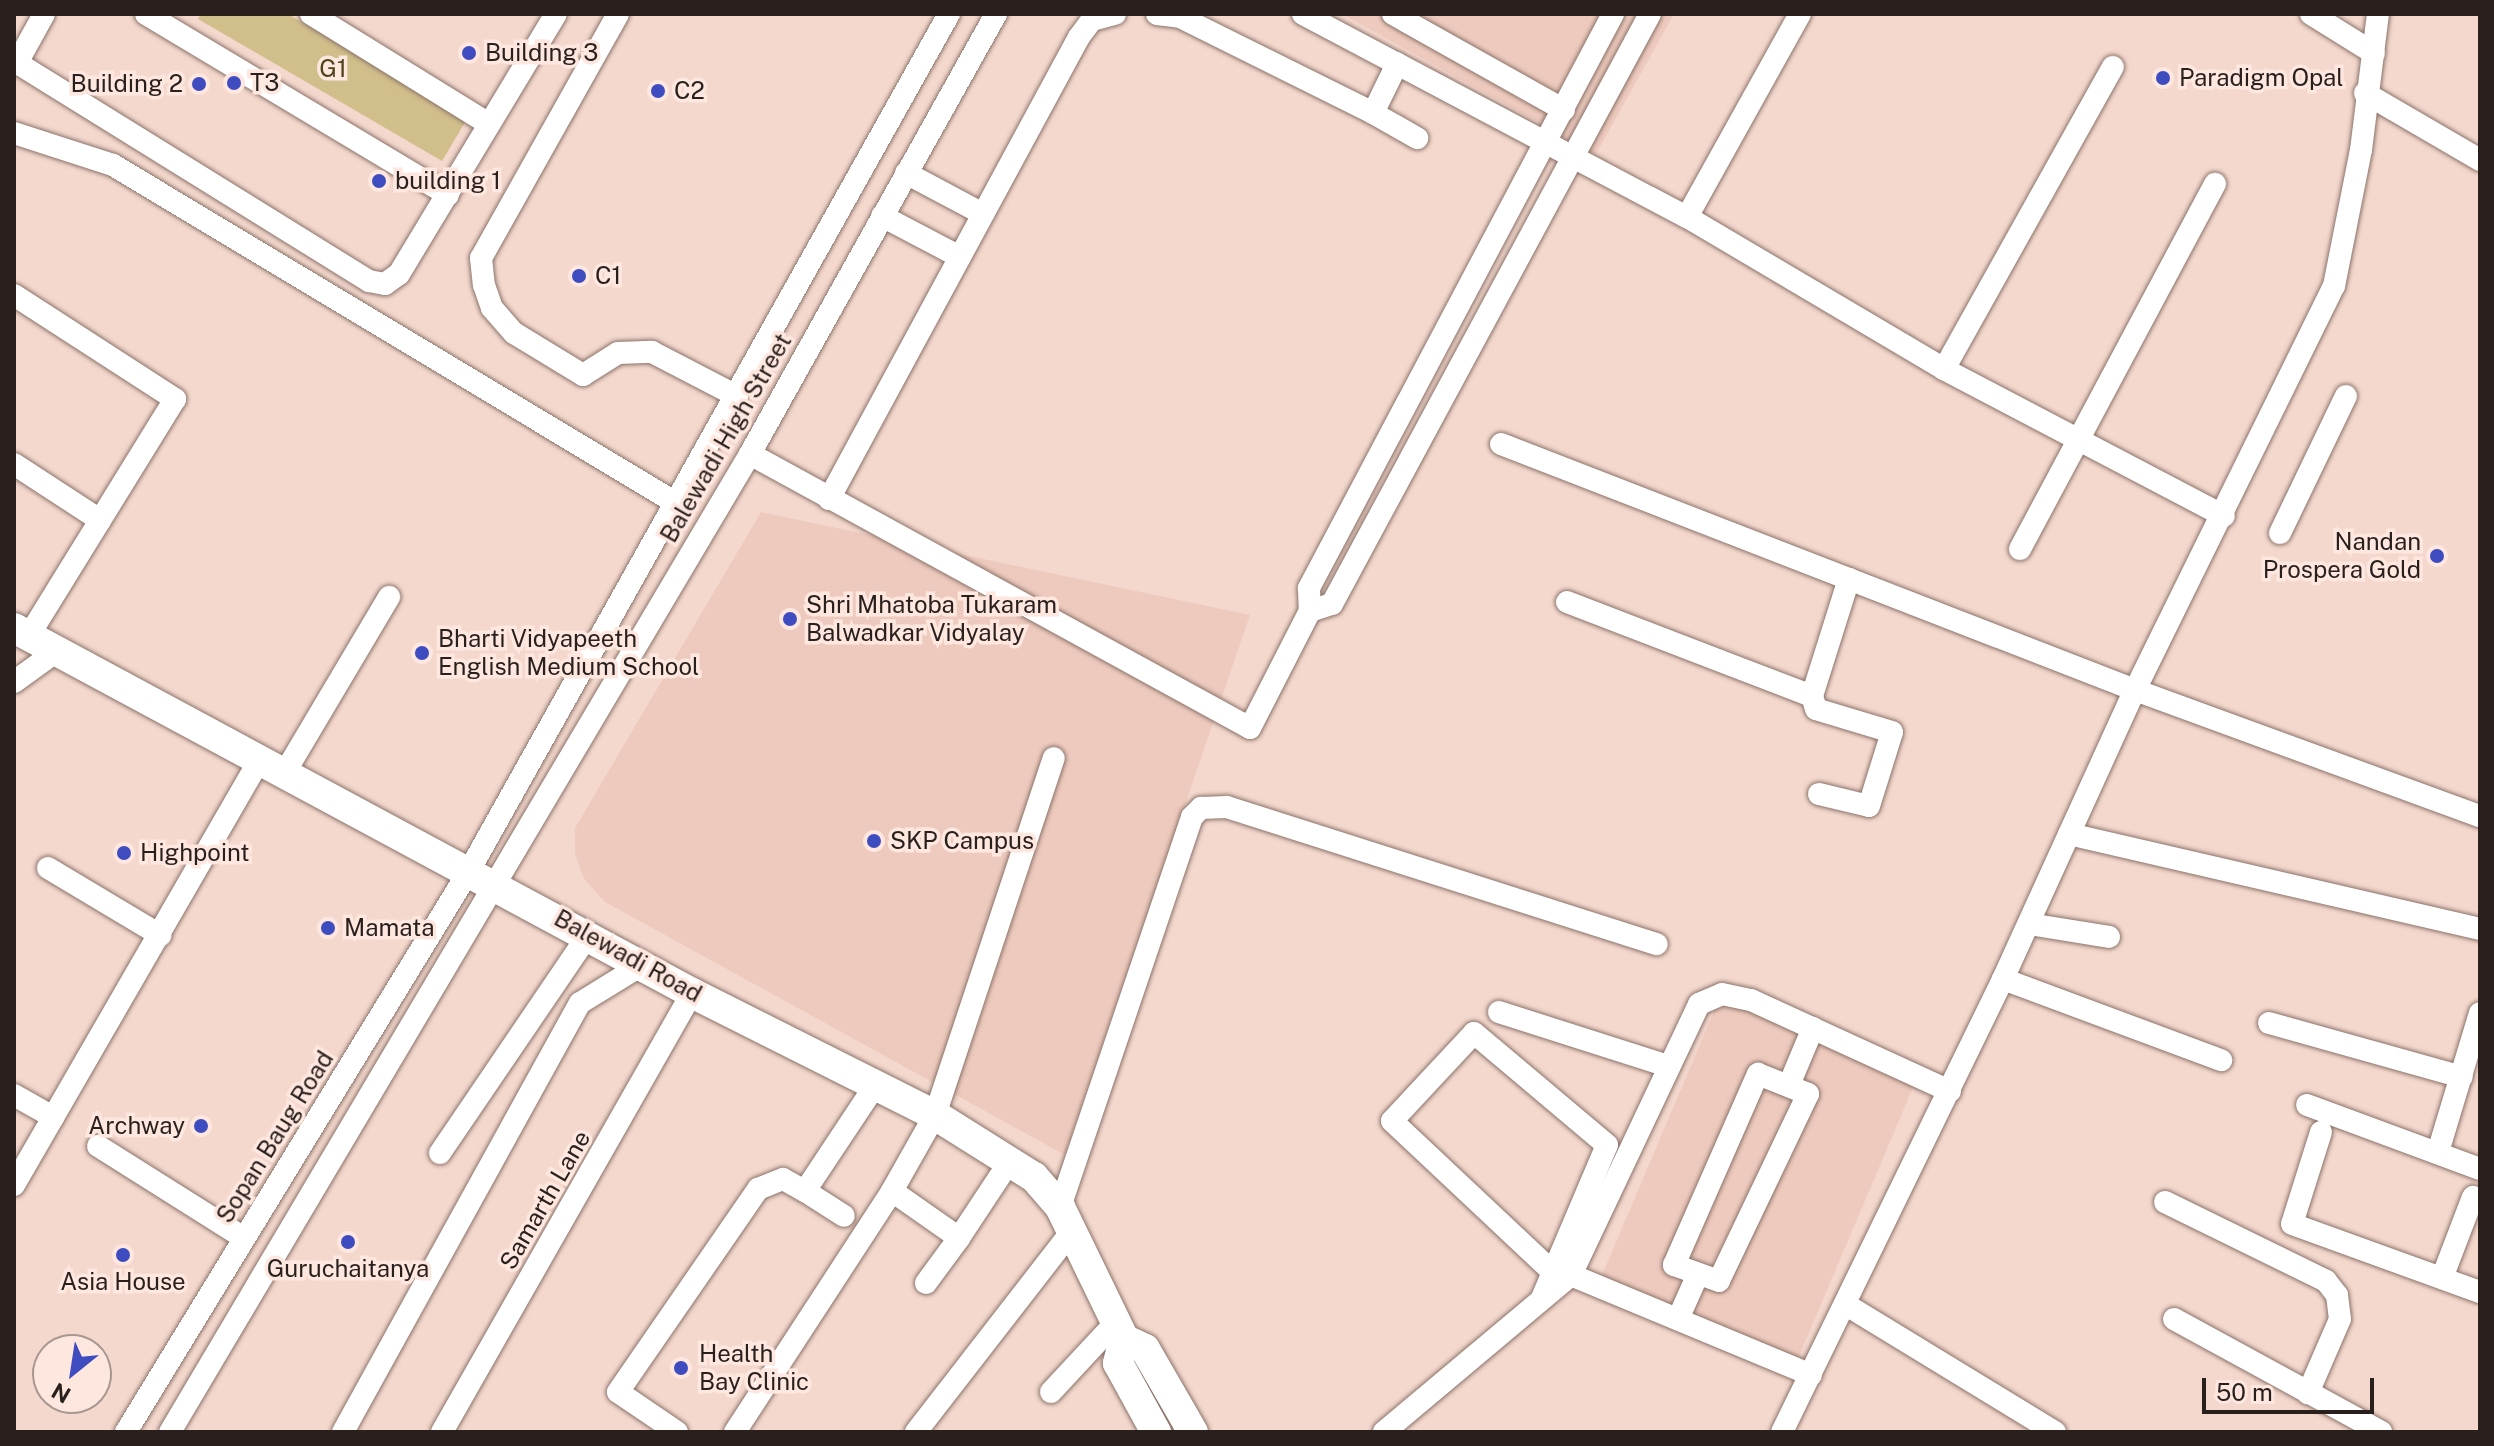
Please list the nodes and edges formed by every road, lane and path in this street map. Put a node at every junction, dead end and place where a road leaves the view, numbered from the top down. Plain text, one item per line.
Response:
1 (44, 14) edge
2 (146, 14) edge
3 (311, 14) edge
4 (618, 14) edge
5 (949, 14) edge
6 (996, 14) edge
7 (1115, 14) edge
8 (1157, 14) edge
9 (1303, 14) edge
10 (1393, 14) edge
11 (1613, 14) edge
12 (1650, 14) edge
13 (1800, 14) edge
14 (2311, 14) edge
15 (2378, 14) edge
16 (548, 17) edge
17 (2374, 53) junction
18 (16, 62) edge
19 (1397, 64) junction
20 (2113, 67) dead end
21 (2365, 93) junction
22 (1564, 110) junction
23 (1373, 113) junction
24 (489, 124) junction
25 (14, 133) edge
26 (1417, 138) dead end
27 (1548, 143) junction
28 (1572, 155) junction
29 (2480, 160) edge
30 (906, 173) junction
31 (2215, 184) dead end
32 (448, 195) junction
33 (983, 214) junction
34 (882, 216) junction
35 (1687, 217) junction
36 (960, 257) junction
37 (14, 295) edge
38 (1944, 369) junction
39 (737, 396) junction
40 (2346, 396) dead end
41 (2078, 436) junction
42 (1501, 444) dead end
43 (750, 454) junction
44 (14, 464) edge
45 (829, 499) junction
46 (676, 503) junction
47 (2224, 516) junction
48 (100, 520) junction
49 (2280, 533) dead end
50 (2020, 549) dead end
51 (1849, 579) junction
52 (389, 597) dead end
53 (1567, 602) dead end
54 (1310, 611) junction
55 (21, 632) edge
56 (54, 653) junction
57 (14, 672) edge
58 (14, 682) edge
59 (2135, 690) junction
60 (1812, 696) junction
61 (1054, 758) dead end
62 (272, 767) junction
63 (1819, 794) dead end
64 (2480, 816) edge
65 (2069, 834) junction
66 (48, 868) dead end
67 (482, 878) junction
68 (2029, 924) junction
69 (2480, 929) edge
70 (589, 934) junction
71 (160, 935) junction
72 (2109, 937) dead end
73 (1657, 944) dead end
74 (645, 963) junction
75 (2003, 979) junction
76 (692, 993) junction
77 (1499, 1012) dead end
78 (2480, 1013) edge
79 (2269, 1023) dead end
80 (1813, 1028) junction
81 (2221, 1060) dead end
82 (1668, 1066) junction
83 (2462, 1077) junction
84 (876, 1084) junction
85 (1789, 1085) junction
86 (1950, 1091) junction
87 (14, 1095) edge
88 (2307, 1105) dead end
89 (935, 1115) junction
90 (53, 1117) junction
91 (2321, 1132) dead end
92 (98, 1146) dead end
93 (2438, 1152) junction
94 (440, 1153) dead end
95 (1010, 1161) junction
96 (2480, 1169) edge
97 (14, 1185) edge
98 (805, 1191) junction
99 (892, 1191) junction
100 (2473, 1197) dead end
101 (2165, 1202) dead end
102 (844, 1216) dead end
103 (1065, 1221) junction
104 (244, 1238) junction
105 (959, 1238) junction
106 (1562, 1273) junction
107 (1698, 1274) junction
108 (2442, 1278) junction
109 (926, 1283) dead end
110 (2480, 1292) edge
111 (1845, 1304) junction
112 (1678, 1319) junction
113 (2174, 1319) dead end
114 (1120, 1330) junction
115 (1811, 1375) junction
116 (1051, 1392) dead end
117 (2308, 1393) junction
118 (126, 1432) edge
119 (170, 1432) edge
120 (343, 1432) edge
121 (442, 1432) edge
122 (677, 1432) edge
123 (735, 1432) edge
124 (916, 1432) edge
125 (1156, 1432) edge
126 (1193, 1432) edge
127 (1384, 1432) edge
128 (1782, 1432) edge
129 (2055, 1432) edge
130 (2381, 1432) edge

1 - 18 street
2 - 32 street
3 - 24 street
4 - 39 street
5 - 39 street, Balewadi High Street
6 - 30 street, Balewadi High Street
7 - 33 street
8 - 23 street
9 - 19 street
10 - 22 street
11 - 22 street
12 - 28 street
13 - 35 street
14 - 17 street
15 - 17 street
16 - 24 street
17 - 21 street
18 - 32 street
19 - 23 street
19 - 27 street
20 - 38 street
21 - 29 street
21 - 47 street
22 - 27 street
23 - 26 street
24 - 32 street
25 - 46 street
27 - 28 street
27 - 54 street
28 - 35 street
28 - 54 street
30 - 33 street
30 - 34 street, Balewadi High Street
31 - 41 street
33 - 36 street
34 - 36 street
34 - 43 street, Balewadi High Street
35 - 38 street
36 - 45 street
37 - 48 street
38 - 41 street
39 - 46 street, Balewadi High Street
40 - 49 street
41 - 47 street
41 - 50 street
42 - 51 street
43 - 45 street
43 - 67 street, Balewadi High Street
44 - 48 street
45 - 54 street
46 - 67 street, Balewadi High Street
47 - 59 street
48 - 55 street
51 - 59 street
51 - 60 street
52 - 62 street
53 - 60 street
55 - 56 main road, Balewadi Road
56 - 57 street
56 - 58 street
56 - 62 main road, Balewadi Road
59 - 64 street
59 - 65 street
60 - 63 street
61 - 89 street
62 - 67 main road, Balewadi Road
62 - 71 street
65 - 68 street
65 - 69 street
66 - 71 street
67 - 70 main road, Balewadi Road
67 - 104 street, Sopan Baug Road
67 - 119 street
68 - 72 street
68 - 75 street
70 - 74 main road, Balewadi Road
70 - 94 street
71 - 90 street
73 - 103 street
74 - 76 main road, Balewadi Road
74 - 120 street
75 - 81 street
75 - 86 street
76 - 84 main road, Balewadi Road
76 - 121 street, Samarth Lane
77 - 82 street
78 - 83 street
79 - 83 street
80 - 82 street
80 - 85 street
80 - 86 street
82 - 106 street
83 - 93 street
84 - 89 main road, Balewadi Road
84 - 98 street
85 - 107 street
85 - 107 street
86 - 111 street
87 - 90 street
88 - 93 street
89 - 95 main road, Balewadi Road
89 - 99 street
90 - 97 street
91 - 108 street
92 - 104 street
93 - 96 street
95 - 103 main road, Balewadi Road
95 - 105 street
98 - 102 street
98 - 122 street
99 - 105 street
99 - 123 street
100 - 108 street
101 - 117 street
103 - 114 main road, Balewadi Road
103 - 124 street
104 - 118 street, Sopan Baug Road
105 - 109 street
106 - 106 street
106 - 112 street
106 - 127 street
107 - 112 street
108 - 110 street
111 - 115 street
111 - 129 street
112 - 115 street
113 - 117 street
114 - 116 street
114 - 125 main road, Balewadi Road
114 - 126 main road, Balewadi Road
115 - 128 street
117 - 130 street

